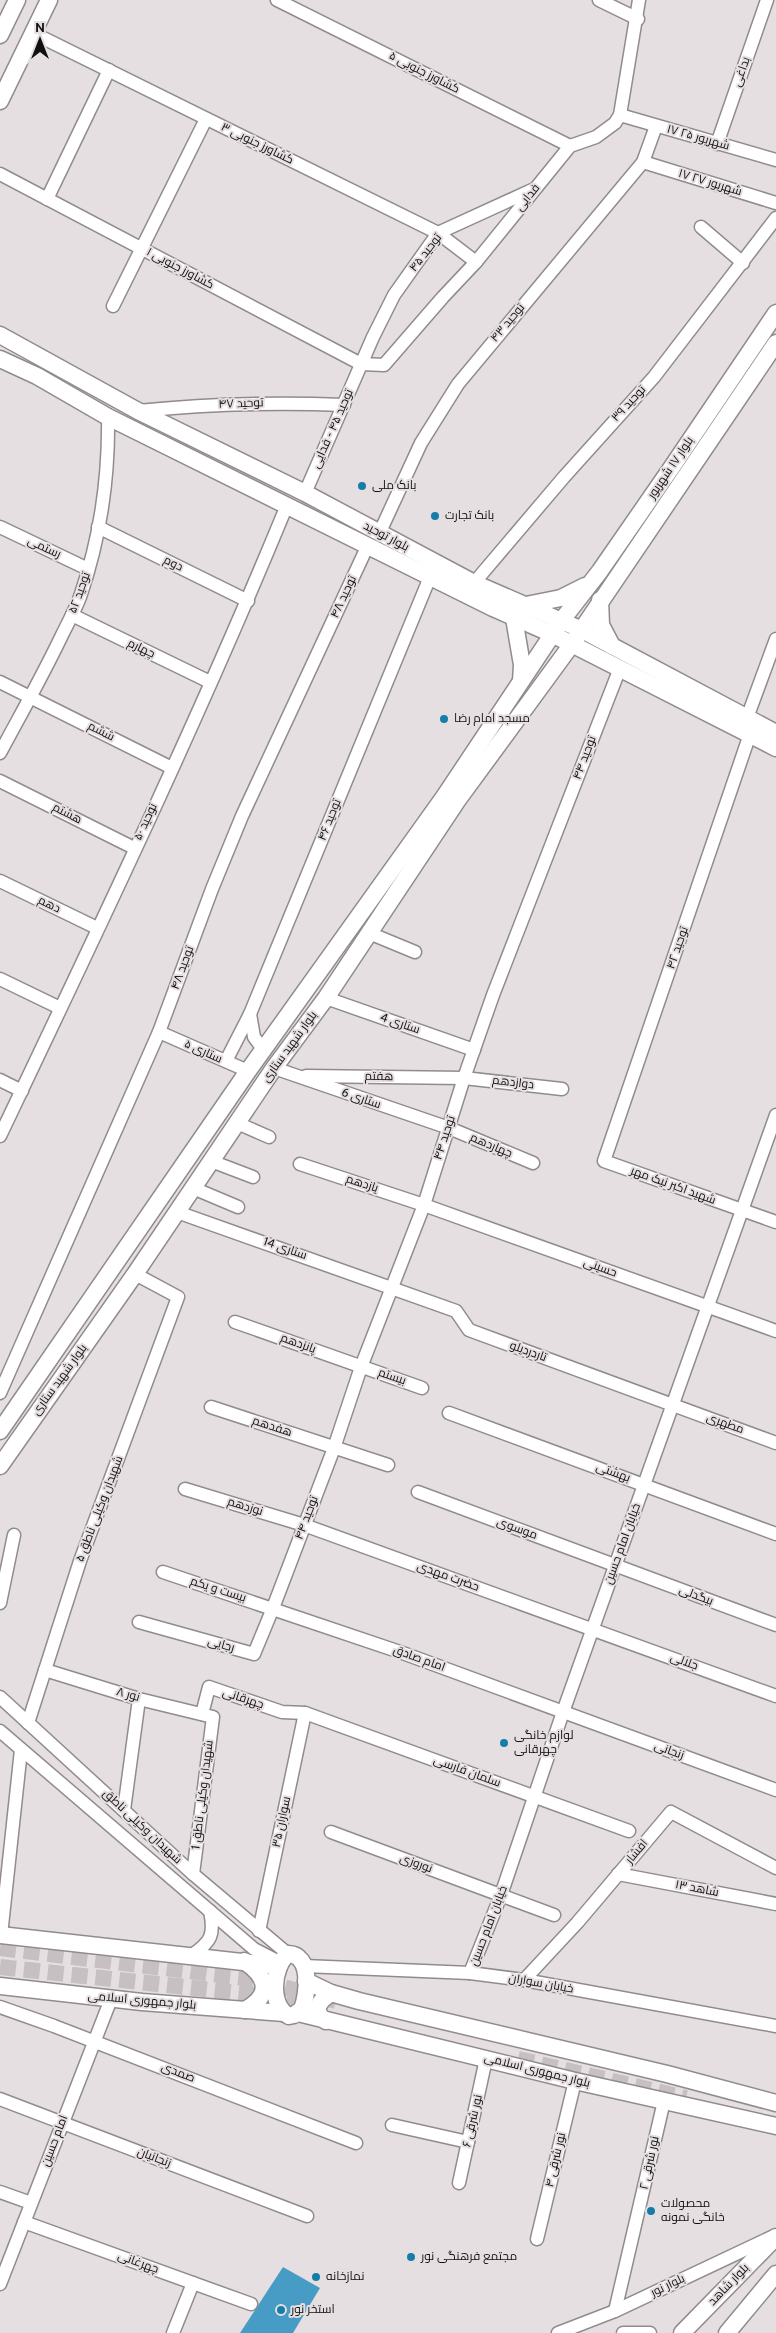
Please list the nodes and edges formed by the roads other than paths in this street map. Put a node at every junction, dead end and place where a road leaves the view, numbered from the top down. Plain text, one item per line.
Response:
1 (17, 0) edge
2 (49, 0) edge
3 (277, 0) edge
4 (600, 0) edge
5 (639, 0) edge
6 (767, 0) edge
7 (292, 3) edge
8 (638, 19) junction
9 (2, 26) edge
10 (33, 33) junction
11 (109, 70) junction
12 (0, 101) edge
13 (620, 115) junction
14 (206, 118) junction
15 (656, 126) junction
16 (717, 144) junction
17 (570, 146) junction
18 (776, 160) edge
19 (644, 162) junction
20 (0, 174) edge
21 (535, 189) junction
22 (47, 199) junction
23 (776, 203) edge
24 (776, 218) edge
25 (701, 227) dead end
26 (438, 234) junction
27 (141, 248) junction
28 (476, 262) junction
29 (743, 263) junction
30 (113, 306) dead end
31 (776, 313) edge
32 (0, 335) edge
33 (776, 342) edge
34 (1, 360) edge
35 (361, 364) junction
36 (344, 405) junction
37 (138, 411) junction
38 (108, 417) junction
39 (305, 493) junction
40 (287, 505) junction
41 (98, 527) junction
42 (0, 528) edge
43 (374, 540) junction
44 (88, 569) junction
45 (430, 577) junction
46 (602, 577) junction
47 (474, 582) junction
48 (600, 600) junction
49 (248, 601) junction
50 (520, 612) junction
51 (72, 615) junction
52 (562, 620) junction
53 (580, 629) junction
54 (552, 634) junction
55 (776, 639) edge
56 (572, 644) junction
57 (612, 646) junction
58 (601, 659) junction
59 (620, 668) junction
60 (549, 674) junction
61 (521, 681) junction
62 (0, 682) edge
63 (210, 682) junction
64 (31, 696) junction
65 (748, 726) junction
66 (776, 733) edge
67 (776, 748) edge
68 (0, 753) edge
69 (172, 768) junction
70 (0, 781) edge
71 (134, 848) junction
72 (0, 881) edge
73 (97, 928) junction
74 (369, 934) junction
75 (415, 952) dead end
76 (0, 979) edge
77 (326, 998) junction
78 (60, 1008) junction
79 (250, 1014) junction
80 (159, 1032) junction
81 (263, 1049) junction
82 (474, 1050) junction
83 (226, 1061) junction
84 (274, 1068) junction
85 (248, 1071) junction
86 (294, 1076) junction
87 (464, 1078) junction
88 (0, 1080) edge
89 (562, 1089) dead end
90 (22, 1091) junction
91 (776, 1115) edge
92 (237, 1123) junction
93 (448, 1128) junction
94 (0, 1136) edge
95 (269, 1137) dead end
96 (212, 1161) junction
97 (604, 1161) joint
98 (534, 1163) dead end
99 (300, 1164) dead end
100 (252, 1177) dead end
101 (193, 1188) junction
102 (424, 1205) junction
103 (238, 1207) dead end
104 (742, 1211) junction
105 (177, 1212) junction
106 (776, 1222) edge
107 (135, 1274) junction
108 (393, 1287) junction
109 (709, 1307) junction
110 (235, 1322) dead end
111 (776, 1331) edge
112 (361, 1367) junction
113 (422, 1388) dead end
114 (0, 1393) edge
115 (674, 1406) junction
116 (211, 1407) dead end
117 (449, 1413) dead end
118 (3, 1420) edge
119 (25, 1428) junction
120 (776, 1443) edge
121 (334, 1448) junction
122 (0, 1466) edge
123 (388, 1466) dead end
124 (645, 1485) junction
125 (185, 1489) dead end
126 (418, 1492) dead end
127 (304, 1526) junction
128 (776, 1534) edge
129 (14, 1535) dead end
130 (616, 1566) junction
131 (164, 1572) dead end
132 (0, 1603) edge
133 (274, 1608) junction
134 (140, 1622) dead end
135 (776, 1625) edge
136 (593, 1628) junction
137 (45, 1670) junction
138 (776, 1696) edge
139 (0, 1697) edge
140 (140, 1699) junction
141 (563, 1712) junction
142 (306, 1713) junction
143 (207, 1716) junction
144 (28, 1723) junction
145 (0, 1731) edge
146 (21, 1750) junction
147 (776, 1790) edge
148 (535, 1797) junction
149 (124, 1810) junction
150 (629, 1831) dead end
151 (331, 1832) dead end
152 (776, 1868) edge
153 (193, 1874) junction
154 (618, 1874) junction
155 (501, 1895) junction
156 (776, 1904) edge
157 (210, 1911) junction
158 (554, 1915) dead end
159 (259, 1931) junction
160 (1, 1935) edge
161 (192, 1956) junction
162 (244, 1961) junction
163 (283, 1961) junction
164 (305, 1973) junction
165 (470, 1973) junction
166 (524, 1980) junction
167 (0, 1986) edge
168 (331, 1993) junction
169 (111, 1998) junction
170 (0, 2007) edge
171 (245, 2010) junction
172 (291, 2013) junction
173 (326, 2021) junction
174 (776, 2026) edge
175 (93, 2041) junction
176 (486, 2059) junction
177 (574, 2081) junction
178 (0, 2099) edge
179 (664, 2101) junction
180 (776, 2103) edge
181 (62, 2123) junction
182 (392, 2126) dead end
183 (776, 2126) edge
184 (468, 2142) junction
185 (356, 2143) dead end
186 (459, 2183) dead end
187 (0, 2192) edge
188 (31, 2203) junction
189 (307, 2216) dead end
190 (24, 2222) junction
191 (776, 2236) edge
192 (537, 2239) dead end
193 (776, 2274) edge
194 (193, 2283) junction
195 (0, 2284) edge
196 (251, 2304) dead end
197 (615, 2311) junction
198 (173, 2333) edge
199 (558, 2333) edge
200 (623, 2333) edge
201 (650, 2333) edge
202 (682, 2333) edge
203 (727, 2333) edge

1 - 9 main road
2 - 10 main road
3 - 7 street, کشاورز جنوبی ۵
4 - 8 street
5 - 8 street
6 - 16 street, بداغی
7 - 17 street, کشاورز جنوبی ۵
8 - 13 street
10 - 11 street, کشاورز جنوبی ۳
10 - 12 main road
11 - 14 street, کشاورز جنوبی ۳
11 - 22 street
13 - 15 street, ۱۷ شهریور ۲۵
13 - 17 street
14 - 26 street, کشاورز جنوبی ۳
14 - 27 street
15 - 16 street, ۱۷ شهریور ۲۵
15 - 19 street, توحید ۴۳
16 - 18 street, ۱۷ شهریور ۲۵
17 - 21 street, فدایی
19 - 23 street, ۱۷ شهریور ۲۷
19 - 43 street, توحید ۴۳
20 - 22 street, کشاورز جنوبی ۱
21 - 26 street, توحید ۴۵
21 - 28 street, فدایی
22 - 27 street, کشاورز جنوبی ۱
24 - 29 street, توحید ۳۹
25 - 29 street
26 - 28 street, کشاورز جنوبی ۳
26 - 35 street, توحید ۴۵
27 - 30 street
27 - 35 street, کشاورز جنوبی ۱
28 - 35 street, فدایی
29 - 47 street, توحید ۳۹
31 - 46 main road, بلوار ۱۷ شهریور
32 - 37 main road, بلوار توحید
33 - 46 main road, بلوار ۱۷ شهریور
34 - 38 main road, بلوار توحید
35 - 36 street, توحید ۴۵ - فدایی
36 - 37 street, توحید ۴۷
36 - 39 street, توحید ۴۵ - فدایی
37 - 39 main road, بلوار توحید
38 - 40 main road, بلوار توحید
38 - 41 street, توحید ۵۲
39 - 43 main road, بلوار توحید
40 - 43 main road, بلوار توحید
40 - 49 street, توحید ۵۰
41 - 44 street, توحید ۵۲
41 - 49 street, دوم
42 - 44 street, رستمی
43 - 45 main road, بلوار توحید
43 - 47 main road, بلوار توحید
43 - 80 street, توحید ۴۸
44 - 51 street, توحید ۵۲
45 - 50 main road, بلوار توحید
45 - 79 street, توحید ۴۶
46 - 48 main road, بلوار ۱۷ شهریور
46 - 50 main road
46 - 52 main road, بلوار ۱۷ شهریور
47 - 50 main road, بلوار توحید
48 - 53 main road, بلوار ۱۷ شهریور
48 - 57 main road
49 - 63 street, توحید ۵۰
50 - 52 main road, بلوار توحید
50 - 54 main road, بلوار توحید
50 - 61 main road
51 - 63 street, چهارم
51 - 64 street, توحید ۵۲
52 - 53 main road, بلوار توحید
52 - 54 main road, بلوار ۱۷ شهریور
53 - 56 main road, بلوار شهید ستاری
53 - 57 main road, بلوار توحید
54 - 56 main road, بلوار توحید
54 - 61 main road, بلوار شهید ستاری
55 - 65 street, توحید ۴۲
56 - 58 main road, بلوار توحید
56 - 60 main road, بلوار شهید ستاری
57 - 65 main road, بلوار توحید
58 - 59 main road, بلوار توحید
58 - 60 main road
59 - 65 main road, بلوار توحید
59 - 82 street, توحید ۴۴
60 - 74 main road, بلوار شهید ستاری
61 - 81 main road, بلوار شهید ستاری
62 - 64 street, ششم
63 - 69 street, توحید ۵۰
64 - 68 street, توحید ۵۲
64 - 69 street, ششم
65 - 66 main road, بلوار توحید
65 - 67 main road, بلوار توحید
65 - 97 street, توحید ۴۲
69 - 71 street, توحید ۵۰
70 - 71 street, هشتم
71 - 73 street, توحید ۵۰
72 - 73 street, دهم
73 - 78 street, توحید ۵۰
74 - 75 street
74 - 77 main road, بلوار شهید ستاری
76 - 78 street
77 - 82 street, ستاری 4
77 - 84 main road, بلوار شهید ستاری
78 - 90 street, توحید ۵۰
79 - 81 street
79 - 83 street, توحید ۴۶
80 - 83 street, ستاری ۵
80 - 114 street, توحید ۴۸
81 - 85 main road, بلوار شهید ستاری
82 - 87 street, توحید ۴۴
83 - 85 street, ستاری ۵
84 - 86 street, ستاری 6
84 - 92 main road, بلوار شهید ستاری
85 - 118 main road, بلوار شهید ستاری
86 - 87 street, هفتم
86 - 93 street, ستاری 6
87 - 89 street, دوازدهم
87 - 93 street, توحید ۴۴
88 - 90 street
90 - 94 street, توحید ۵۰
91 - 104 street, خیابان امام حسین
92 - 95 street
92 - 96 main road, بلوار شهید ستاری
93 - 98 street, چهاردهم
93 - 102 street, توحید ۴۴
96 - 100 street
96 - 101 main road, بلوار شهید ستاری
97 - 104 street, شهید اکبر نیک مهر
99 - 102 street, یازدهم
101 - 103 street
101 - 105 main road, بلوار شهید ستاری
102 - 108 street, توحید ۴۴
102 - 109 street, حسینی
104 - 106 street, شهید اکبر نیک مهر
104 - 109 street, خیابان امام حسین
105 - 107 main road, بلوار شهید ستاری
105 - 108 street, ستاری 14
107 - 119 main road, بلوار شهید ستاری
107 - 137 street, شهیدان وکیلی ناطق ۵
108 - 112 street, توحید ۴۴
108 - 115 street, تاردردیلو
109 - 111 street, حسینی
109 - 115 street, خیابان امام حسین
110 - 112 street, پانزدهم
112 - 113 street, بیستم
112 - 121 street, توحید ۴۴
115 - 120 street, مطهری
115 - 124 street, خیابان امام حسین
116 - 121 street, هفدهم
117 - 124 street, بهشتی
118 - 119 main road
119 - 122 main road, بلوار شهید ستاری
121 - 123 street, هفدهم
121 - 127 street, توحید ۴۴
124 - 128 street, بهشتی
124 - 130 street, خیابان امام حسین
125 - 127 street, نوزدهم
126 - 130 street, موسوی
127 - 133 street, توحید ۴۴
127 - 136 street, حضرت مهدی
129 - 132 street
130 - 135 street, بیگدلی
130 - 136 street, خیابان امام حسین
131 - 133 street, بیست و یکم
133 - 134 street, رجایی
133 - 141 street, امام صادق
136 - 138 street, جلالی
136 - 141 street, خیابان امام حسین
137 - 140 street, نور ۸
137 - 144 street, شهیدان وکیلی ناطق ۵
139 - 144 street, شهیدان وکیلی ناطق
140 - 143 street, نور ۸
140 - 149 street
141 - 147 street, زنجانی
141 - 148 street, خیابان امام حسین
142 - 143 street, چهرقانی
142 - 148 street, سلمان فارسی
142 - 159 street, سواران ۳۵
143 - 153 street, شهیدان وکیلی ناطق 1
144 - 149 street, شهیدان وکیلی ناطق
145 - 146 street, شهیدان وکیلی ناطق
146 - 157 street, شهیدان وکیلی ناطق
146 - 160 street
148 - 150 street, سلمان فارسی
148 - 155 street, خیابان امام حسین
149 - 153 street, شهیدان وکیلی ناطق
151 - 155 street, نوروزی
152 - 154 street, افشار
153 - 159 street, شهیدان وکیلی ناطق
154 - 156 street, شاهد ۱۳
154 - 166 street, افشار
155 - 158 street, نوروزی
155 - 165 street, خیابان امام حسین
157 - 161 street
157 - 163 street, شهیدان وکیلی ناطق
159 - 163 street, شهیدان وکیلی ناطق
160 - 161 main road
161 - 162 main road
162 - 163 main road
162 - 171 main road
163 - 164 main road
163 - 172 main road
164 - 165 street, خیابان سواران
164 - 168 main road
164 - 172 main road
165 - 166 street, خیابان سواران
166 - 174 street, خیابان سواران
167 - 169 main road, بلوار جمهوری اسلامی
168 - 173 main road
168 - 180 main road
169 - 171 main road, بلوار جمهوری اسلامی
169 - 175 street, امام حسین
170 - 175 street, صمدی
171 - 172 main road, بلوار جمهوری اسلامی
172 - 173 main road, بلوار جمهوری اسلامی
173 - 176 main road, بلوار جمهوری اسلامی
175 - 181 street, امام حسین
175 - 185 street, صمدی
176 - 177 main road, بلوار جمهوری اسلامی
176 - 184 street, نور شرقی ۶
177 - 179 main road, بلوار جمهوری اسلامی
177 - 192 street, نور شرقی ۴
178 - 181 street, زنجانیان
179 - 183 main road, بلوار جمهوری اسلامی
179 - 197 street, نور شرقی ۲
181 - 188 street, امام حسین
181 - 189 street, زنجانیان
182 - 184 street
184 - 186 street, نور شرقی ۶
187 - 188 street
188 - 190 street, امام حسین
190 - 194 street, چهرغانی
190 - 195 street, امام حسین
191 - 197 street, بلوار نور
191 - 202 main road, بلوار شاهد
193 - 203 main road
194 - 196 street, چهرغانی
194 - 198 street
197 - 199 street, بلوار نور
200 - 201 street

